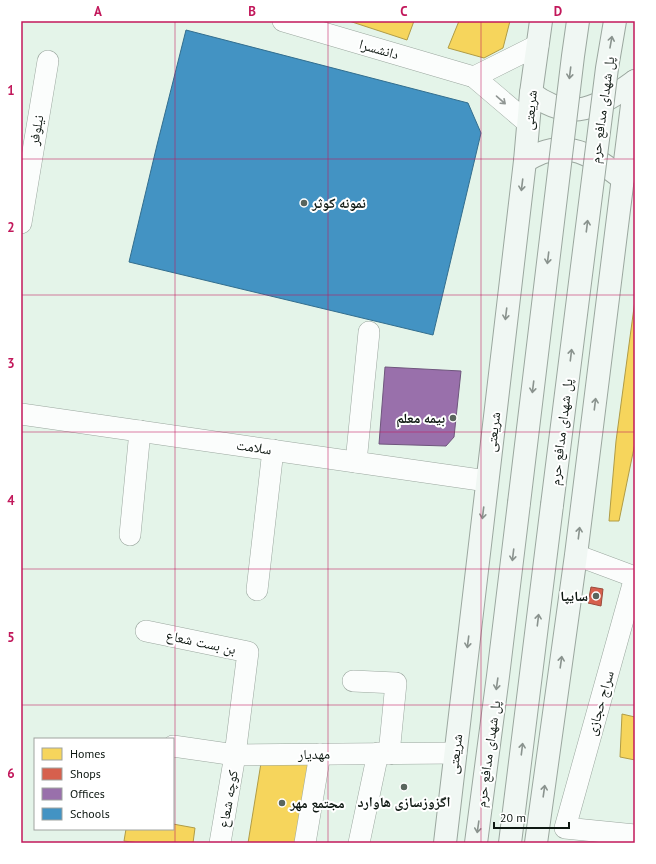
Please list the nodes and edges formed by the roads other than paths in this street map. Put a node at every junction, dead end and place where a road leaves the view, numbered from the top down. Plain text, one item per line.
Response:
1 (541, 21) edge
2 (578, 21) edge
3 (615, 21) edge
4 (297, 23) edge
5 (538, 45) junction
6 (48, 61) dead end
7 (474, 76) junction
8 (635, 81) edge
9 (531, 93) junction
10 (528, 123) junction
11 (525, 161) junction
12 (623, 179) junction
13 (21, 223) edge
14 (369, 332) dead end
15 (21, 414) edge
16 (140, 431) junction
17 (273, 450) junction
18 (356, 462) junction
19 (487, 481) junction
20 (130, 535) dead end
21 (576, 555) junction
22 (635, 577) edge
23 (257, 590) dead end
24 (146, 631) dead end
25 (353, 681) dead end
26 (174, 746) edge
27 (456, 753) junction
28 (320, 754) junction
29 (383, 754) junction
30 (235, 755) junction
31 (635, 835) edge
32 (220, 843) edge
33 (305, 843) edge
34 (359, 843) edge
35 (445, 843) edge
36 (476, 843) edge
37 (510, 843) edge
38 (536, 843) edge

1 - 5 main road, شریعتی
2 -> 36 main road, پل شهدای مدافع حرم, bridge
37 -> 3 main road, پل شهدای مدافع حرم, bridge
4 - 7 street, دانشسرا
5 - 7 street
5 - 9 main road, شریعتی
6 - 13 street, نیلوفر
7 -> 10 street, دانشسرا
8 - 9 main road
8 - 12 main road
9 - 10 main road, شریعتی
10 - 11 main road, شریعتی
11 - 12 main road
11 -> 19 main road, شریعتی
21 -> 12 main road
14 - 18 street
15 - 16 street, سلامت
16 - 17 street, سلامت
16 - 20 street
17 - 18 street, سلامت
17 - 23 street
18 - 19 street, سلامت
19 -> 27 main road, شریعتی
21 - 22 street
38 -> 21 main road
22 - 31 street, سراج حجازی
24 - 30 street, بن بست شعاع
25 - 29 street
26 - 30 street, مهدیار
27 - 29 street, مهدیار
27 - 35 main road, شریعتی
28 - 29 street, مهدیار
28 - 30 street, مهدیار
28 - 33 street
29 - 34 street
30 - 32 street, کوچه شعاع

